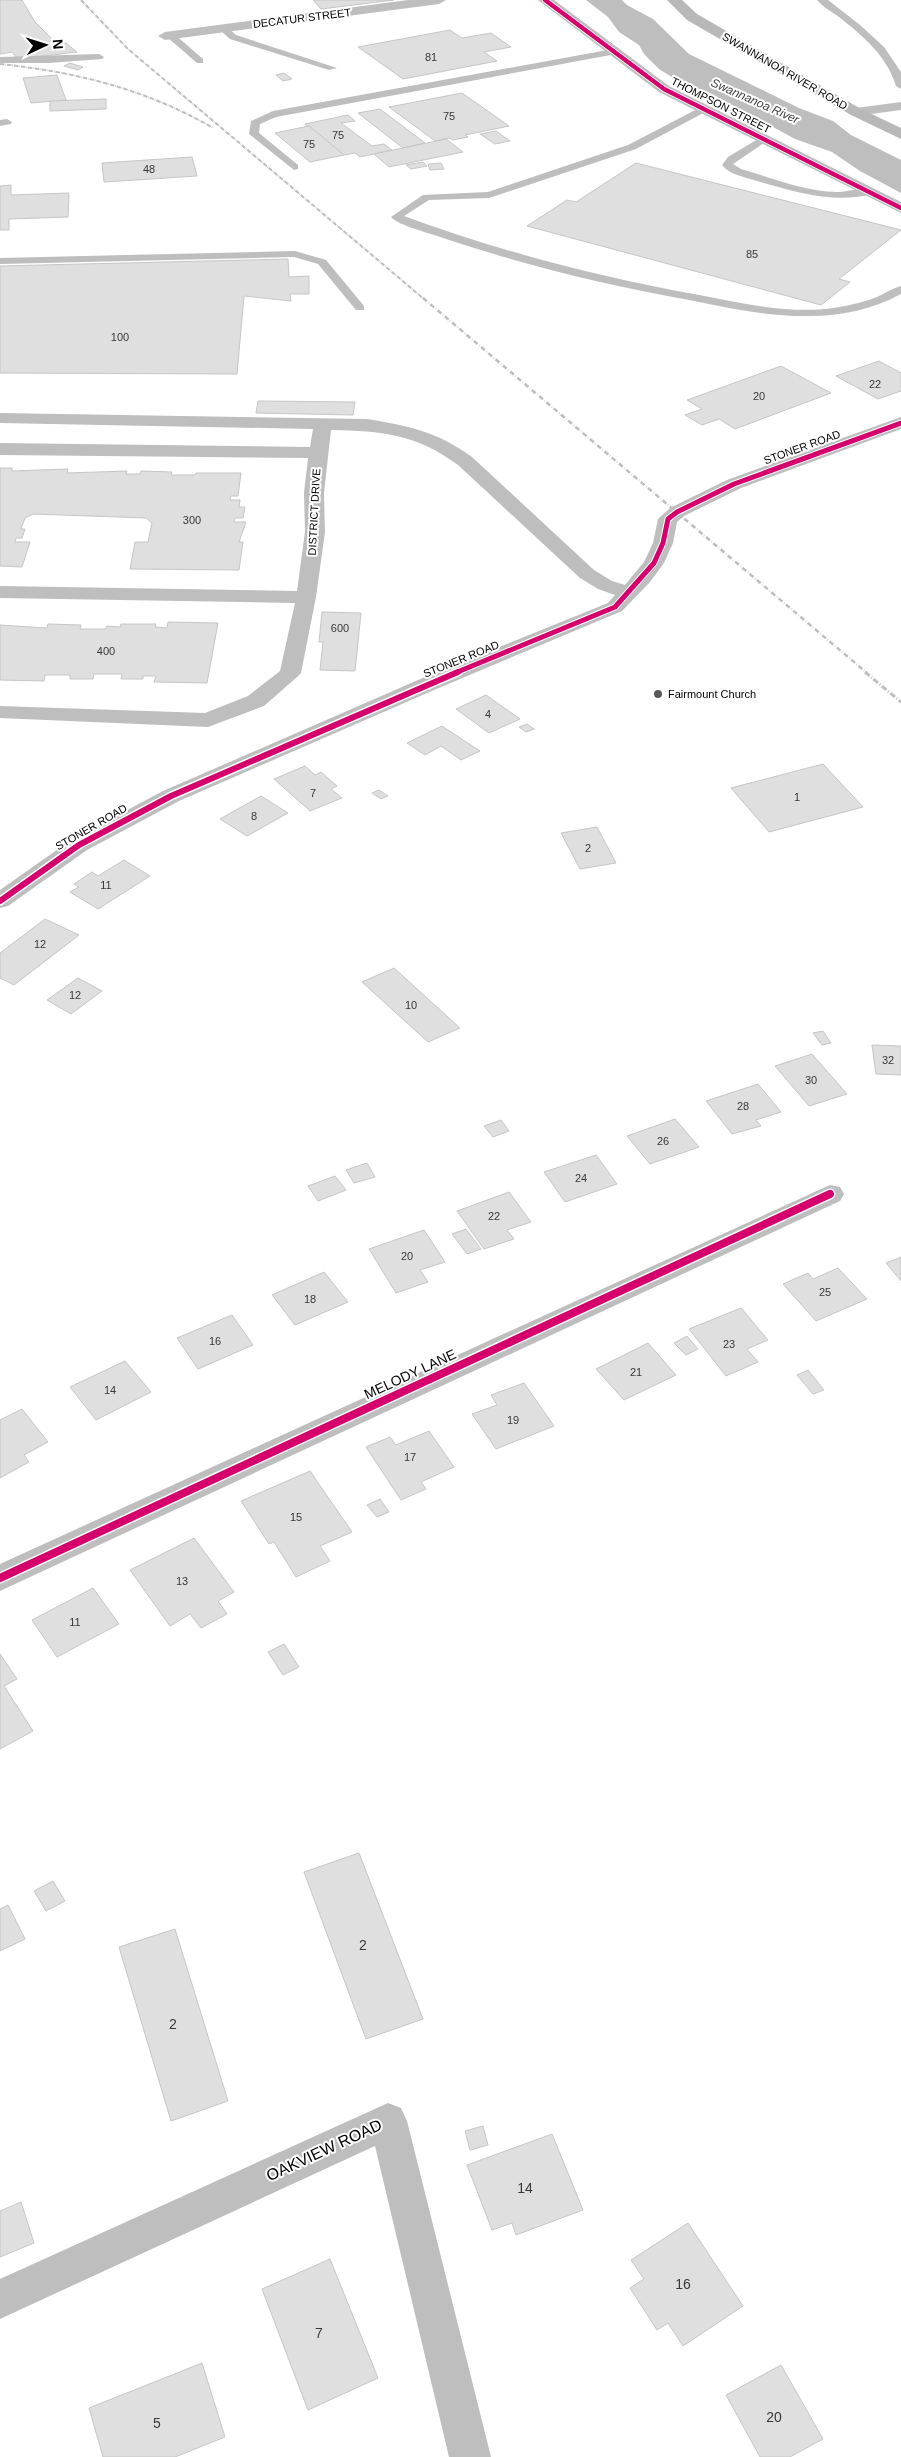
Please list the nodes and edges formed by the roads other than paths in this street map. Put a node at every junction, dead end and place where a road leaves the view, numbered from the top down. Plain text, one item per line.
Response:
1 (439, 0) edge
2 (546, 0) edge
3 (674, 0) edge
4 (822, 0) edge
5 (295, 6) dead end
6 (306, 18) junction
7 (223, 28) junction
8 (168, 35) joint
9 (613, 52) junction
10 (99, 57) dead end
11 (0, 60) edge
12 (200, 61) dead end
13 (332, 68) dead end
14 (901, 86) edge
15 (901, 106) edge
16 (703, 109) junction
17 (856, 112) junction
18 (901, 134) edge
19 (763, 139) junction
20 (294, 167) dead end
21 (869, 192) junction
22 (901, 208) edge
23 (0, 261) edge
24 (901, 289) edge
25 (360, 308) dead end
26 (0, 418) edge
27 (901, 423) edge
28 (323, 424) junction
29 (0, 449) edge
30 (318, 453) junction
31 (0, 592) edge
32 (629, 593) junction
33 (306, 597) junction
34 (0, 712) edge
35 (0, 901) edge
36 (830, 1194) dead end
37 (0, 1578) edge
38 (0, 2299) edge
39 (470, 2457) edge

1 - 6 street, DECATUR STREET
2 - 9 street, THOMPSON STREET
3 - 17 main road, SWANNANOA RIVER ROAD
4 - 14 lane
5 - 6 street
6 - 7 street, DECATUR STREET
7 - 8 street, DECATUR STREET
7 - 13 lane
8 - 12 lane
9 - 16 street, THOMPSON STREET
9 - 20 lane
10 - 11 lane
15 - 17 street
16 - 19 street, THOMPSON STREET
16 - 24 lane
17 - 18 main road, SWANNANOA RIVER ROAD
19 - 21 street, THOMPSON STREET
19 - 21 lane
21 - 22 street, THOMPSON STREET
23 - 25 lane
26 - 28 street
27 - 32 street, STONER ROAD
28 - 30 street, DISTRICT DRIVE
28 - 32 street
29 - 30 street
30 - 33 street, DISTRICT DRIVE
31 - 33 street
32 - 35 street, STONER ROAD
33 - 34 street, DISTRICT DRIVE
36 - 37 street, MELODY LANE
38 - 39 street, OAKVIEW ROAD

